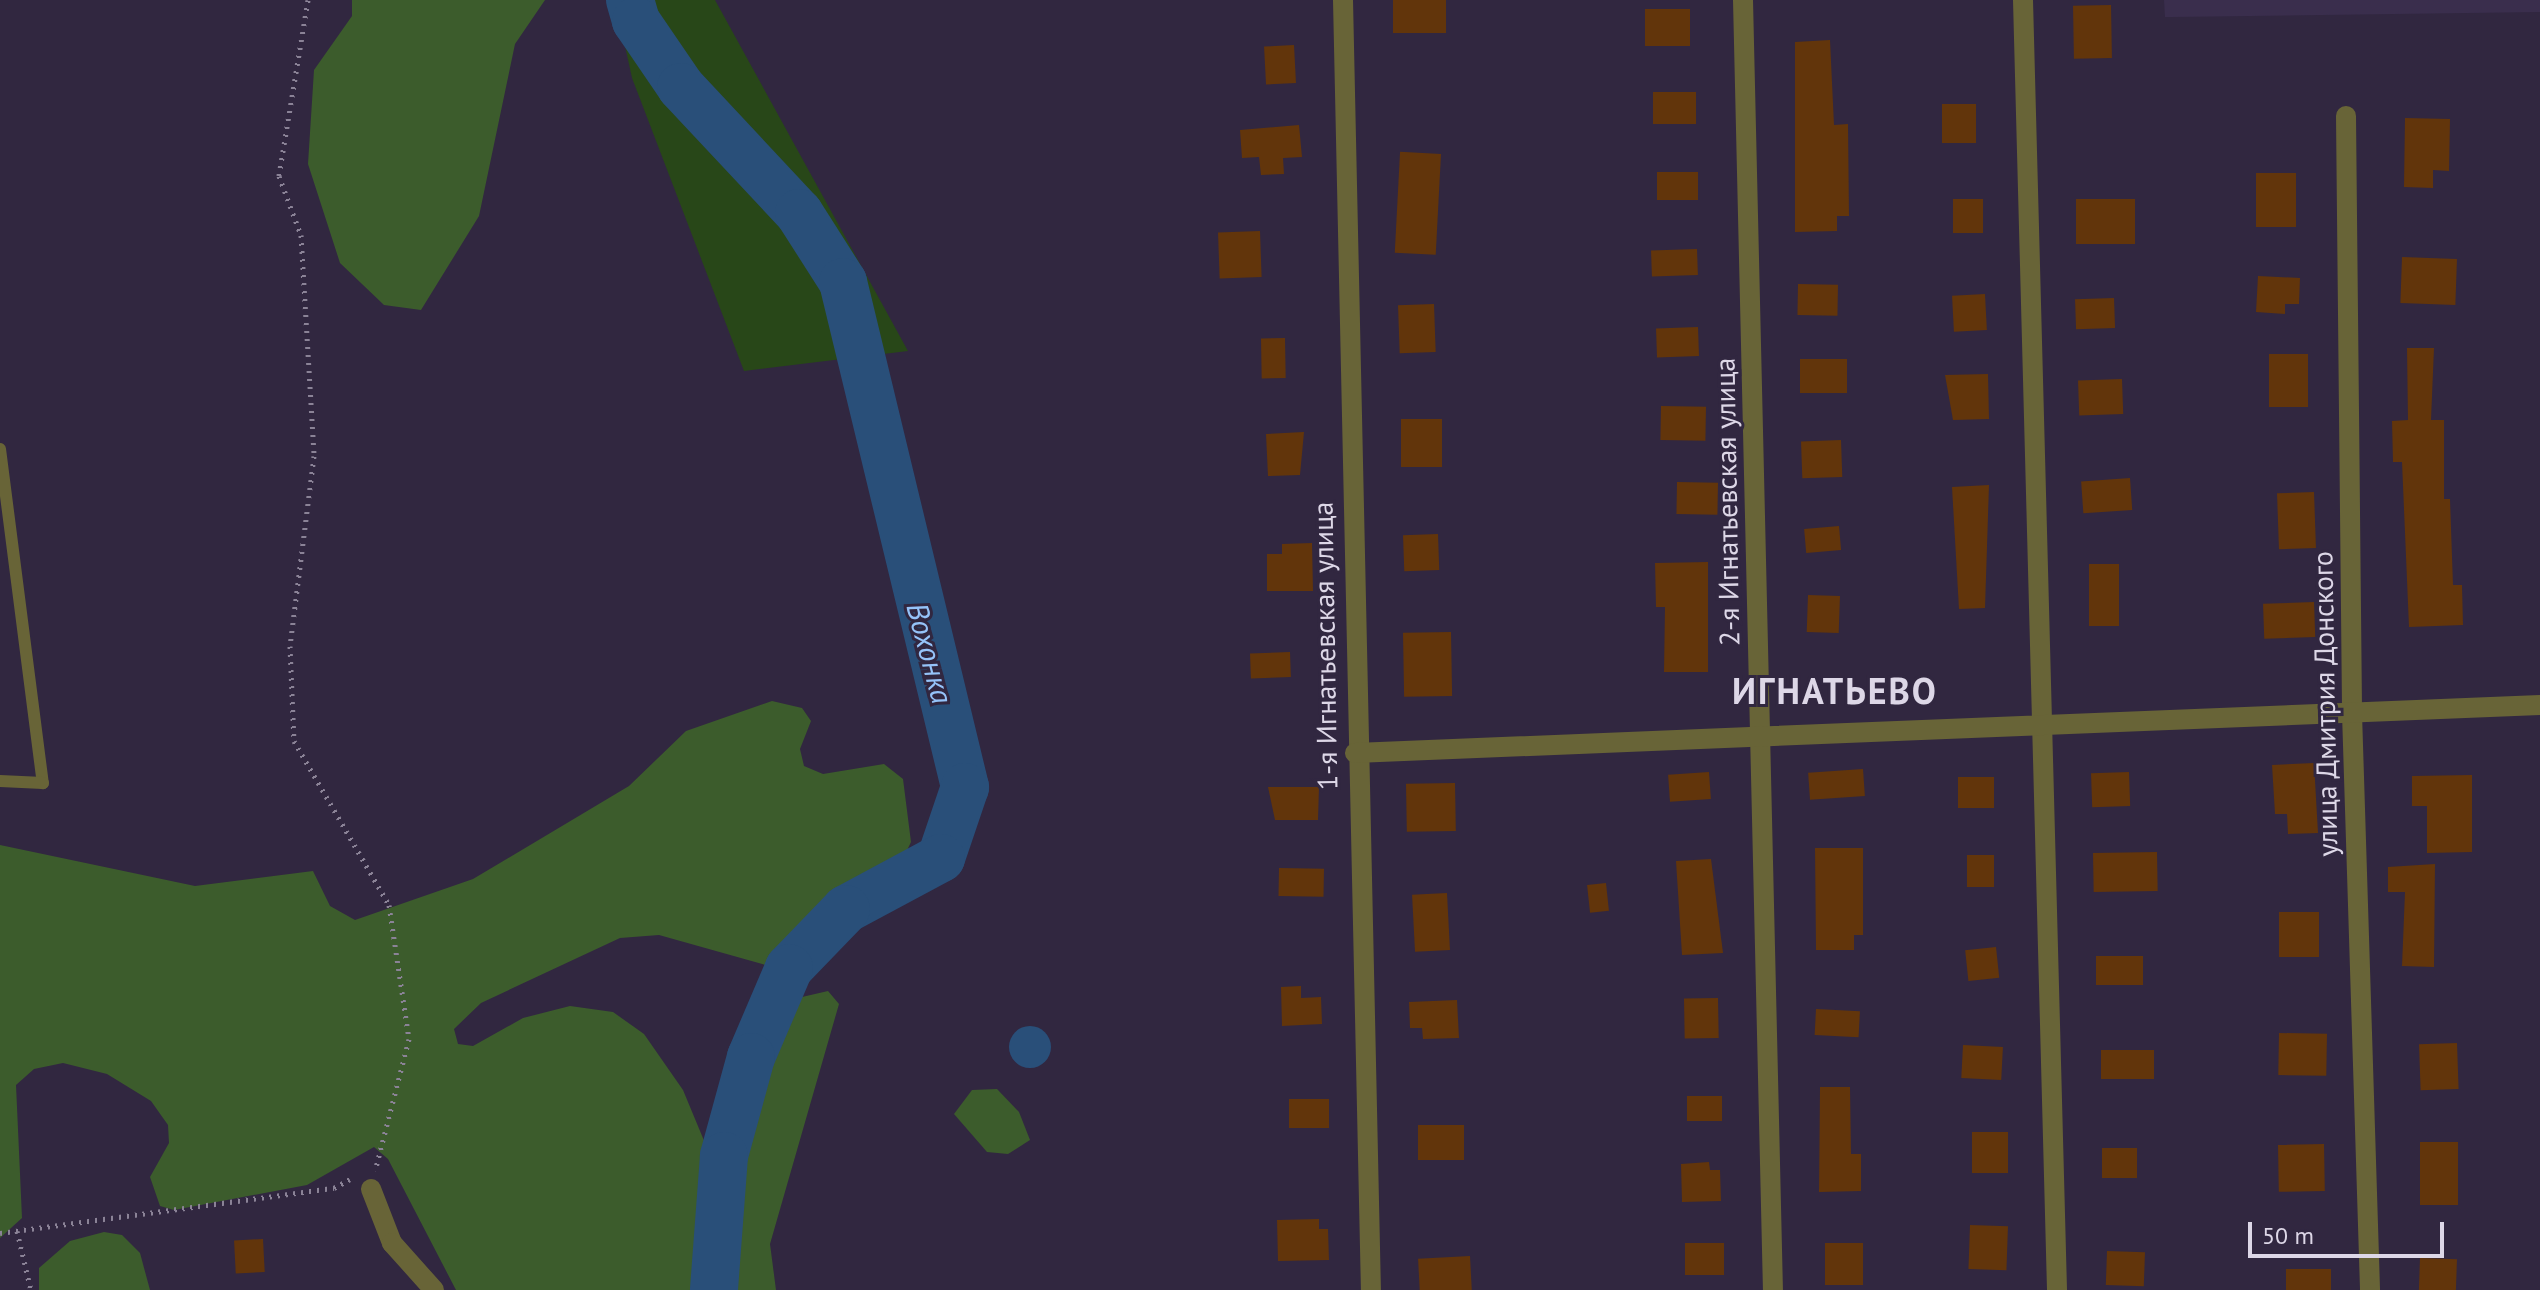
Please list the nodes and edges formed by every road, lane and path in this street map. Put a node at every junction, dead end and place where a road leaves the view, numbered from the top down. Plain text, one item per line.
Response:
1 (308, 0) edge
2 (1343, 0) edge
3 (1743, 0) edge
4 (2023, 0) edge
5 (2346, 116) dead end
6 (0, 449) edge
7 (2540, 705) edge
8 (2352, 713) junction
9 (2043, 724) junction
10 (1761, 732) junction
11 (1355, 753) junction
12 (0, 781) edge
13 (377, 1164) junction
14 (364, 1178) junction
15 (17, 1231) junction
16 (0, 1233) edge
17 (31, 1290) edge
18 (434, 1290) edge
19 (1371, 1290) edge
20 (1773, 1290) edge
21 (2057, 1290) edge
22 (2370, 1290) edge

1 - 13 path
2 - 11 street, 1-я Игнатьевская улица
3 - 10 street, 2-я Игнатьевская улица
4 - 9 street
5 - 8 street, улица Дмитрия Донского
6 - 12 lane
7 - 8 street
8 - 9 street
8 - 22 street, улица Дмитрия Донского
9 - 10 street
9 - 21 street
10 - 11 street
10 - 20 street, 2-я Игнатьевская улица
11 - 19 street, 1-я Игнатьевская улица
13 - 14 path
13 - 14 path
14 - 15 path
14 - 18 street
15 - 16 path
15 - 17 path

